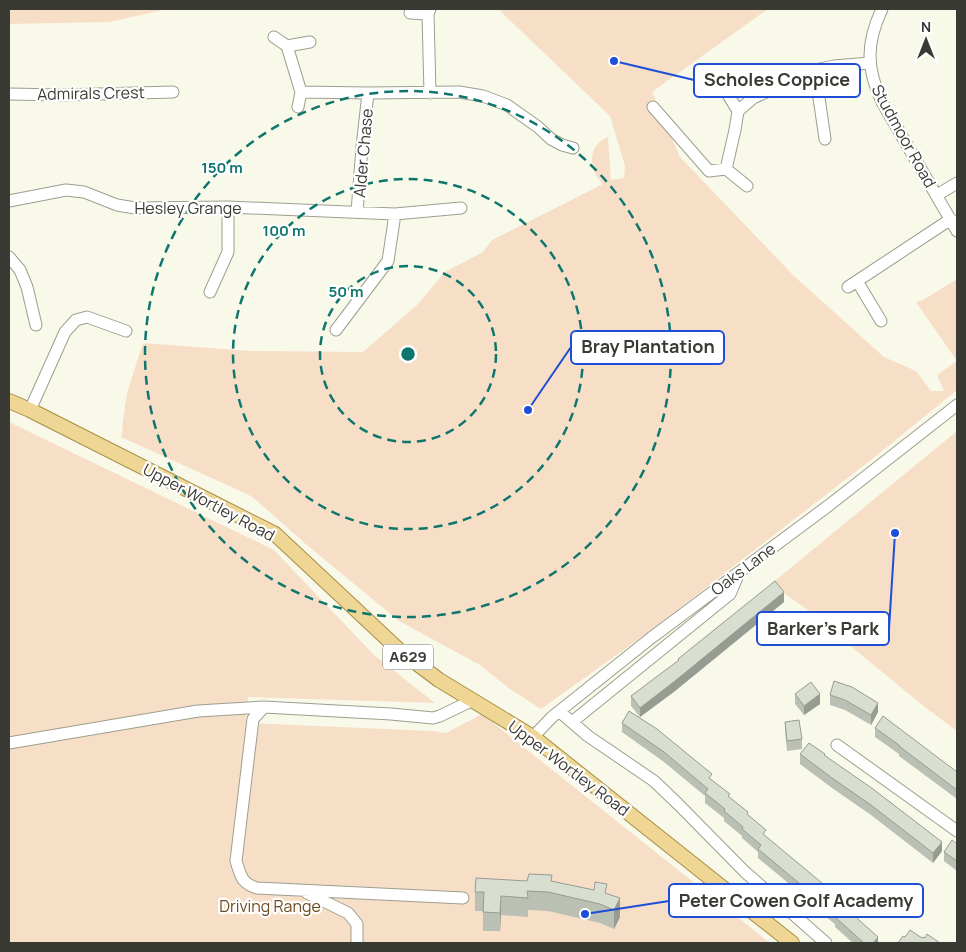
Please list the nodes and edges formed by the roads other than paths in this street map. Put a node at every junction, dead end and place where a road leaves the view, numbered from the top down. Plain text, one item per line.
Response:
1 (882, 9) edge
2 (429, 12) edge
3 (410, 13) dead end
4 (274, 37) dead end
5 (310, 42) dead end
6 (287, 46) junction
7 (870, 63) junction
8 (815, 70) junction
9 (719, 80) dead end
10 (173, 92) dead end
11 (300, 92) junction
12 (368, 93) junction
13 (430, 93) junction
14 (9, 94) edge
15 (298, 106) dead end
16 (654, 107) dead end
17 (738, 111) junction
18 (825, 139) dead end
19 (573, 148) dead end
20 (726, 169) junction
21 (957, 183) edge
22 (746, 186) dead end
23 (936, 195) junction
24 (9, 200) edge
25 (228, 207) junction
26 (461, 208) dead end
27 (357, 212) junction
28 (395, 214) junction
29 (951, 219) junction
30 (957, 230) edge
31 (9, 257) edge
32 (210, 292) dead end
33 (882, 321) dead end
34 (36, 325) dead end
35 (336, 330) dead end
36 (126, 331) dead end
37 (9, 401) edge
38 (957, 404) edge
39 (30, 410) junction
40 (740, 571) junction
41 (473, 700) junction
42 (264, 708) junction
43 (560, 712) junction
44 (572, 722) junction
45 (533, 737) junction
46 (9, 743) edge
47 (837, 745) dead end
48 (957, 831) edge
49 (301, 890) junction
50 (463, 898) dead end
51 (357, 943) edge
52 (792, 943) edge
53 (826, 943) edge

1 - 7 street, Studmoor Road
2 - 3 street
2 - 13 street
4 - 6 street
5 - 6 street
6 - 11 street
7 - 8 street
7 - 23 street, Studmoor Road
8 - 17 street
8 - 18 street
9 - 17 street
10 - 14 street, Admirals Crest
11 - 12 street
11 - 15 street
12 - 13 street
12 - 27 street, Alder Chase
13 - 19 street
16 - 20 street
17 - 20 street
20 - 22 street
21 - 23 street
23 - 29 street, Studmoor Road
24 - 25 street, Hesley Grange
25 - 27 street, Hesley Grange
25 - 32 street
26 - 28 street, Hesley Grange
27 - 28 street, Hesley Grange
28 - 35 street
29 - 30 street, Studmoor Road
29 - 33 street
31 - 34 street
36 - 39 street
37 - 39 main road, Upper Wortley Road / A629
38 - 40 street, Oaks Lane
39 - 41 main road, Upper Wortley Road / A629
40 - 43 street, Oaks Lane
40 - 44 street
41 - 42 street
41 - 45 main road, Upper Wortley Road / A629
42 - 46 street
42 - 49 street
43 - 44 street
43 - 45 street, Oaks Lane
44 - 53 street
45 - 52 main road, Upper Wortley Road / A629
47 - 48 street
49 - 50 street
49 - 51 street

